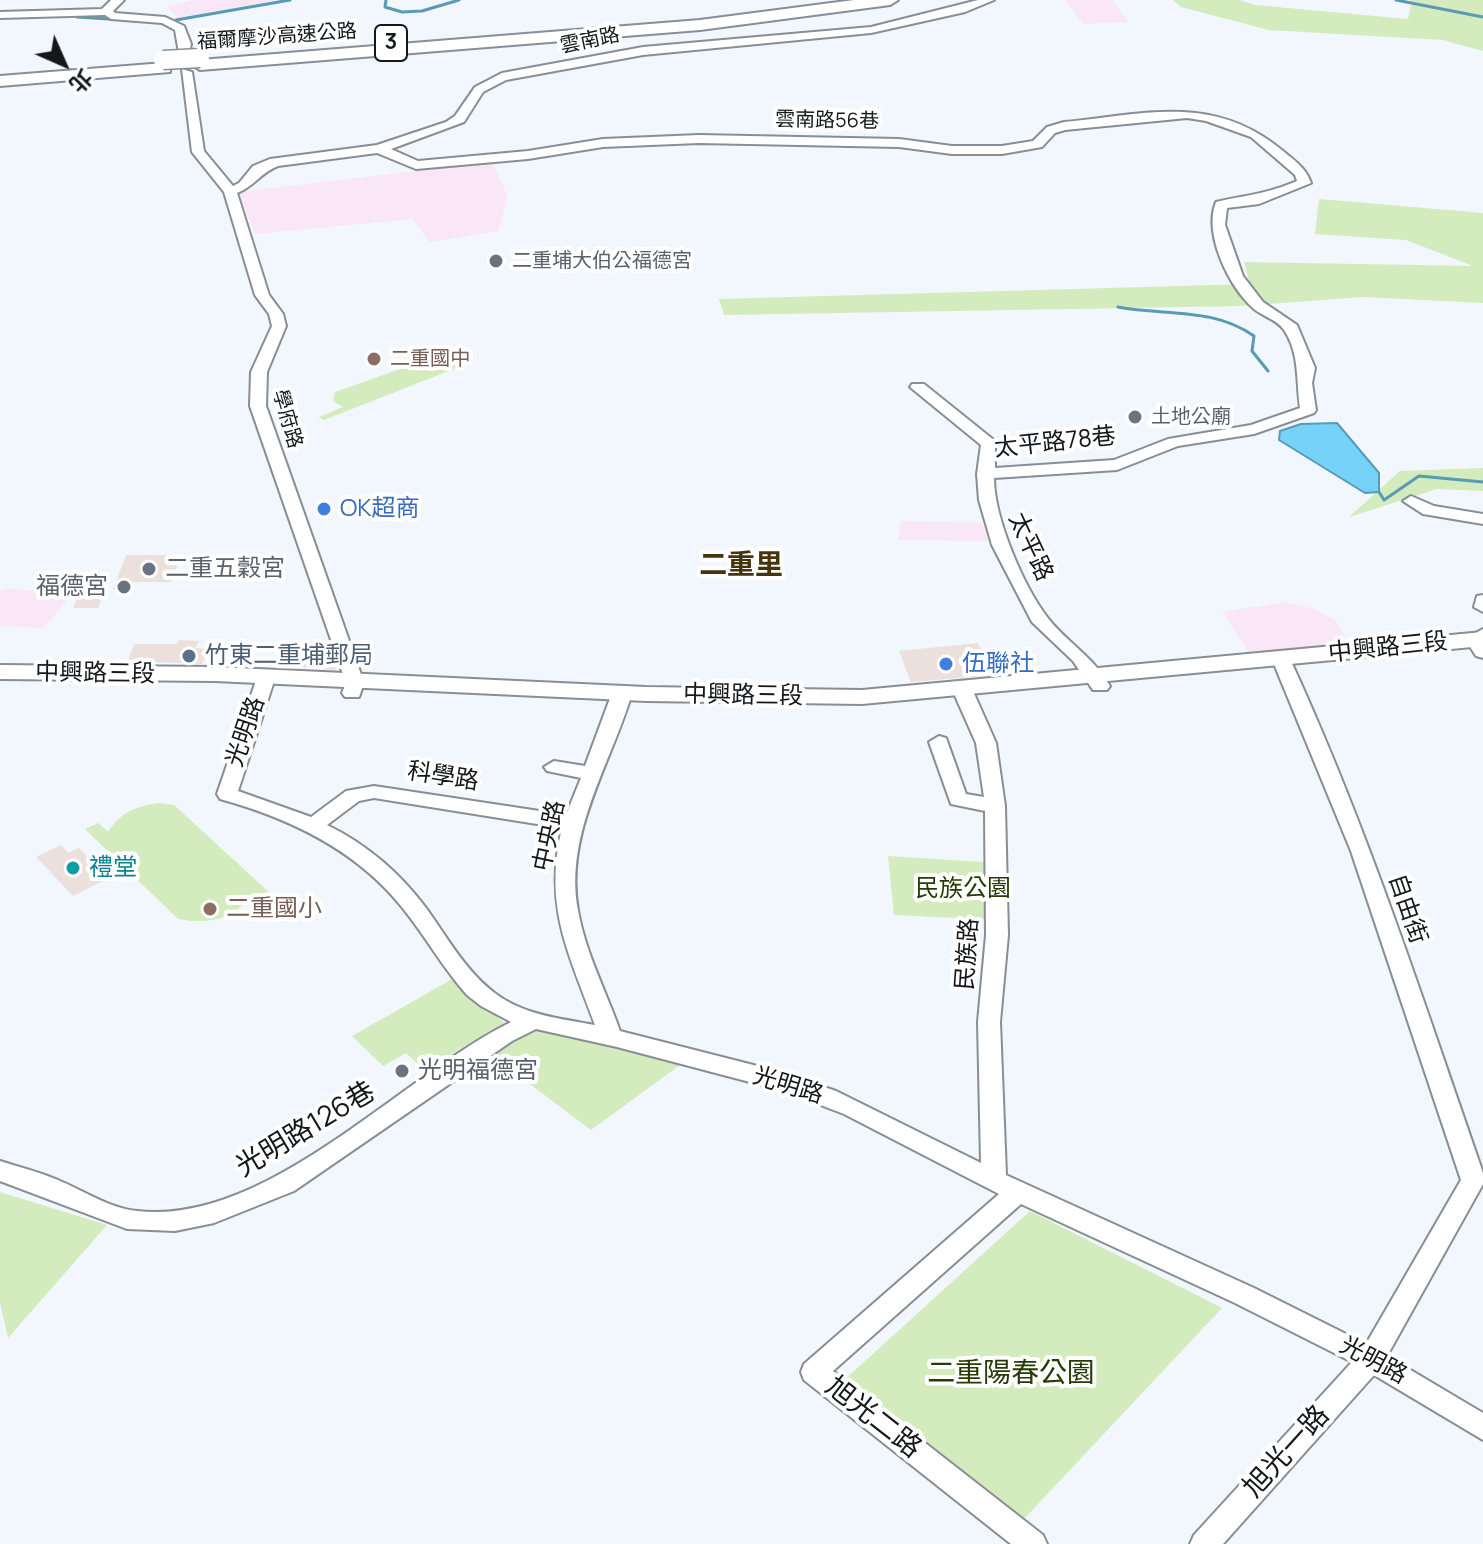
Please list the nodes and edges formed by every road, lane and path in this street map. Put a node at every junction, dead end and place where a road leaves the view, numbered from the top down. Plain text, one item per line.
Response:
1 (118, 0) edge
2 (840, 0) edge
3 (890, 0) edge
4 (988, 0) edge
5 (107, 12) junction
6 (0, 15) edge
7 (192, 63) junction
8 (164, 64) junction
9 (0, 74) edge
10 (0, 81) edge
11 (379, 149) junction
12 (230, 191) junction
13 (918, 387) dead end
14 (1308, 410) joint
15 (985, 474) junction
16 (1411, 501) dead end
17 (1483, 519) edge
18 (1483, 600) edge
19 (1483, 607) edge
20 (1481, 644) edge
21 (1284, 664) junction
22 (0, 672) edge
23 (1097, 681) junction
24 (0, 684) edge
25 (263, 684) junction
26 (354, 688) junction
27 (964, 695) junction
28 (621, 699) junction
29 (939, 742) dead end
30 (554, 767) dead end
31 (593, 774) junction
32 (995, 806) junction
33 (574, 823) junction
34 (313, 825) junction
35 (532, 1021) junction
36 (611, 1037) junction
37 (0, 1171) edge
38 (1473, 1180) joint
39 (1006, 1186) junction
40 (1371, 1360) junction
41 (1483, 1428) edge
42 (1033, 1544) edge
43 (1204, 1544) edge

1 - 5 street
2 - 7 highway, 福爾摩沙高速公路 / 3
3 - 7 highway, 福爾摩沙高速公路 / 3
4 - 11 street, 雲南路
5 - 6 street, 學府路
5 - 7 street, 學府路
7 - 8 highway, 福爾摩沙高速公路 / 3
7 - 12 street, 學府路
8 - 9 highway, 福爾摩沙高速公路 / 3
8 - 10 highway, 福爾摩沙高速公路 / 3
11 - 12 street, 雲南路
11 - 14 street, 雲南路56巷
12 - 26 street, 學府路
13 - 15 street, 太平路
14 - 15 street, 太平路78巷
15 - 23 street, 太平路
16 - 17 street
18 - 19 street
20 - 21 main road, 中興路三段
21 - 23 main road, 中興路三段
21 - 38 street, 自由街
22 - 25 main road, 中興路三段
23 - 27 main road, 中興路三段
24 - 25 main road, 中興路三段
25 - 26 main road, 中興路三段
25 - 34 street, 光明路
26 - 28 main road, 中興路三段
27 - 28 main road, 中興路三段
27 - 32 street, 民族路
28 - 31 street, 中央路
29 - 32 street
30 - 31 street
31 - 33 street, 中央路
32 - 39 street, 民族路
33 - 34 street, 科學路
33 - 36 street, 中央路
34 - 35 street, 光明路
35 - 36 street, 光明路
35 - 37 street, 光明路126巷
36 - 39 street, 光明路
38 - 40 street, 旭光一路
39 - 40 street, 光明路
39 - 42 street, 旭光二路
40 - 41 street, 光明路
40 - 43 street, 旭光一路

